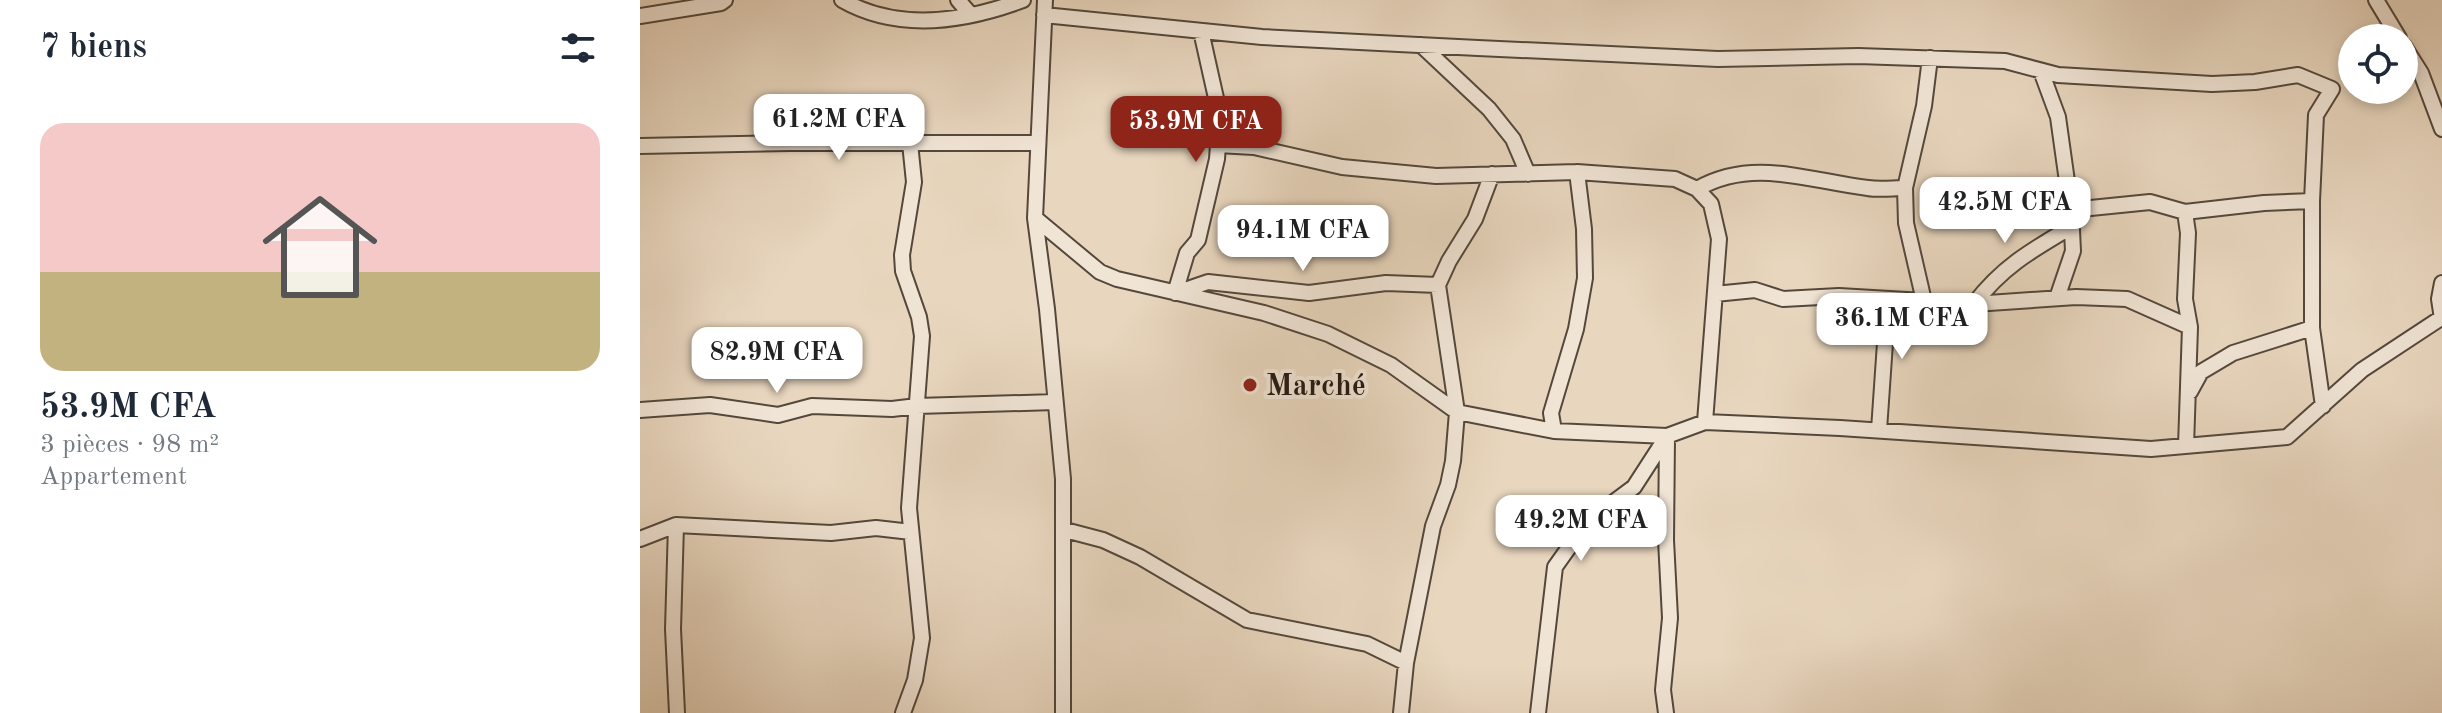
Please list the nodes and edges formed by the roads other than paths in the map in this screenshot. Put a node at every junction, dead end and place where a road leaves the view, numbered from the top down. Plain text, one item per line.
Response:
1 (725, 0) edge
2 (842, 0) edge
3 (958, 0) edge
4 (1023, 0) edge
5 (2376, 0) edge
6 (1044, 7) edge
7 (971, 15) junction
8 (640, 16) edge
9 (2391, 24) edge
10 (1201, 31) junction
11 (1421, 45) junction
12 (1930, 58) junction
13 (2418, 68) edge
14 (2041, 71) junction
15 (2442, 129) edge
16 (910, 143) junction
17 (1038, 143) junction
18 (1218, 145) junction
19 (640, 146) edge
20 (1577, 172) junction
21 (1492, 174) junction
22 (1528, 174) junction
23 (1905, 188) junction
24 (1697, 189) junction
25 (2312, 201) junction
26 (2071, 210) junction
27 (2185, 212) junction
28 (1035, 218) junction
29 (2071, 227) junction
30 (2442, 283) edge
31 (1438, 285) junction
32 (1175, 293) junction
33 (1715, 294) junction
34 (1871, 298) junction
35 (2057, 298) junction
36 (1924, 301) junction
37 (1974, 304) junction
38 (2442, 318) edge
39 (2190, 327) junction
40 (2312, 328) junction
41 (2189, 395) junction
42 (1055, 402) junction
43 (917, 406) junction
44 (2323, 406) junction
45 (640, 410) edge
46 (1457, 412) junction
47 (1705, 422) junction
48 (1879, 430) junction
49 (1554, 431) junction
50 (1667, 436) junction
51 (2186, 446) junction
52 (676, 525) junction
53 (1065, 530) junction
54 (911, 532) junction
55 (640, 539) edge
56 (1406, 663) junction
57 (677, 713) edge
58 (903, 713) edge
59 (1063, 713) edge
60 (1401, 713) edge
61 (1538, 713) edge
62 (1666, 713) edge

1 - 8 street
2 - 7 street
3 - 7 street
4 - 7 street
5 - 9 street
6 - 10 street
6 - 17 street
10 - 11 street
10 - 18 street
11 - 12 street
11 - 22 street
12 - 14 street
12 - 23 street
13 - 15 street
14 - 25 street
14 - 26 street
16 - 17 street
16 - 19 street
16 - 43 street
17 - 28 street
18 - 21 street
18 - 32 street
20 - 22 street
20 - 24 street
20 - 49 street
21 - 22 street
21 - 31 street
23 - 24 street
23 - 36 street
24 - 33 street
25 - 27 street
25 - 40 street
26 - 27 street
26 - 29 street
27 - 39 street
28 - 32 street
28 - 42 street
29 - 35 street
29 - 37 street
30 - 38 street
31 - 32 street
31 - 46 street
32 - 46 street
33 - 34 street
33 - 47 street
34 - 36 street
34 - 48 street
35 - 37 street
35 - 39 street
36 - 37 street
38 - 44 street
39 - 41 street
40 - 41 street
40 - 44 street
41 - 51 street
42 - 43 street
42 - 53 street
43 - 45 street
43 - 54 street
44 - 51 street
46 - 49 street
46 - 56 street
47 - 48 street
47 - 50 street
48 - 51 street
49 - 50 street
50 - 61 street
50 - 62 street
52 - 54 street
52 - 55 street
52 - 57 street
53 - 56 street
53 - 59 street
54 - 58 street
56 - 60 street

